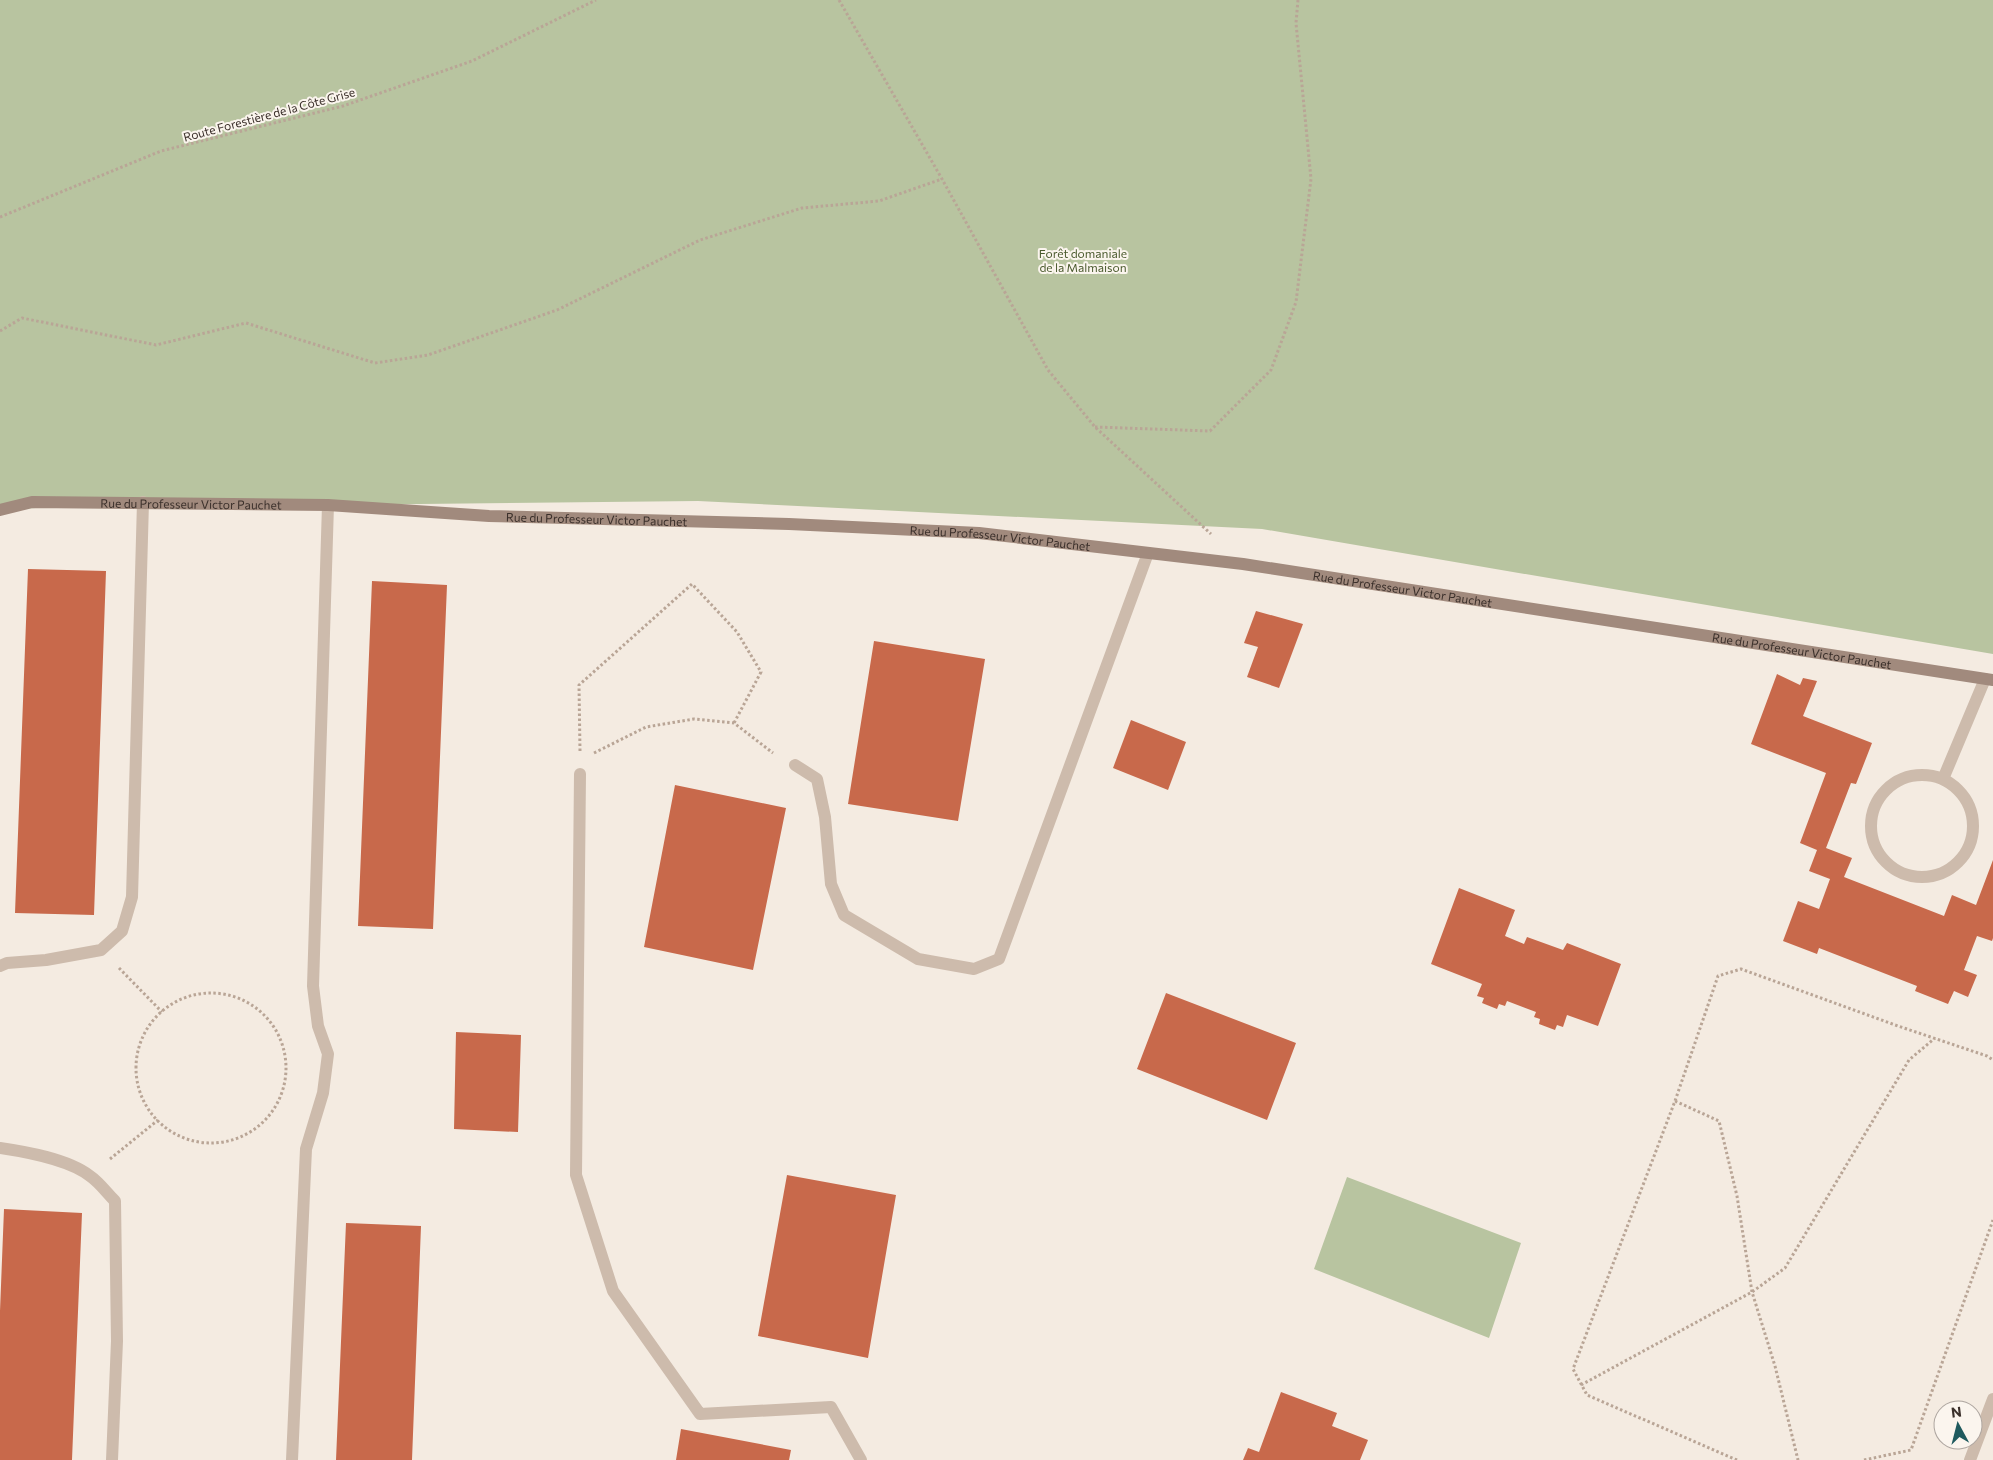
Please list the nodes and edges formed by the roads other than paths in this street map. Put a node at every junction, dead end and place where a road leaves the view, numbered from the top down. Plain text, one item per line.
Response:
1 (143, 502) junction
2 (328, 505) junction
3 (0, 510) edge
4 (1148, 553) junction
5 (1989, 680) edge
6 (795, 765) road end
7 (580, 774) road end
8 (1943, 779) junction
9 (0, 966) edge
10 (0, 1148) edge
11 (1993, 1399) edge
12 (112, 1460) edge
13 (292, 1460) edge
14 (861, 1460) edge
15 (1970, 1460) edge

1 - 2 street, Rue du Professeur Victor Pauchet
1 - 3 street, Rue du Professeur Victor Pauchet
1 - 9 lane
2 - 4 street, Rue du Professeur Victor Pauchet
2 - 13 lane
4 - 5 street, Rue du Professeur Victor Pauchet
4 - 6 lane
5 - 8 lane
7 - 14 lane
8 - 8 lane
10 - 12 lane
11 - 15 lane

